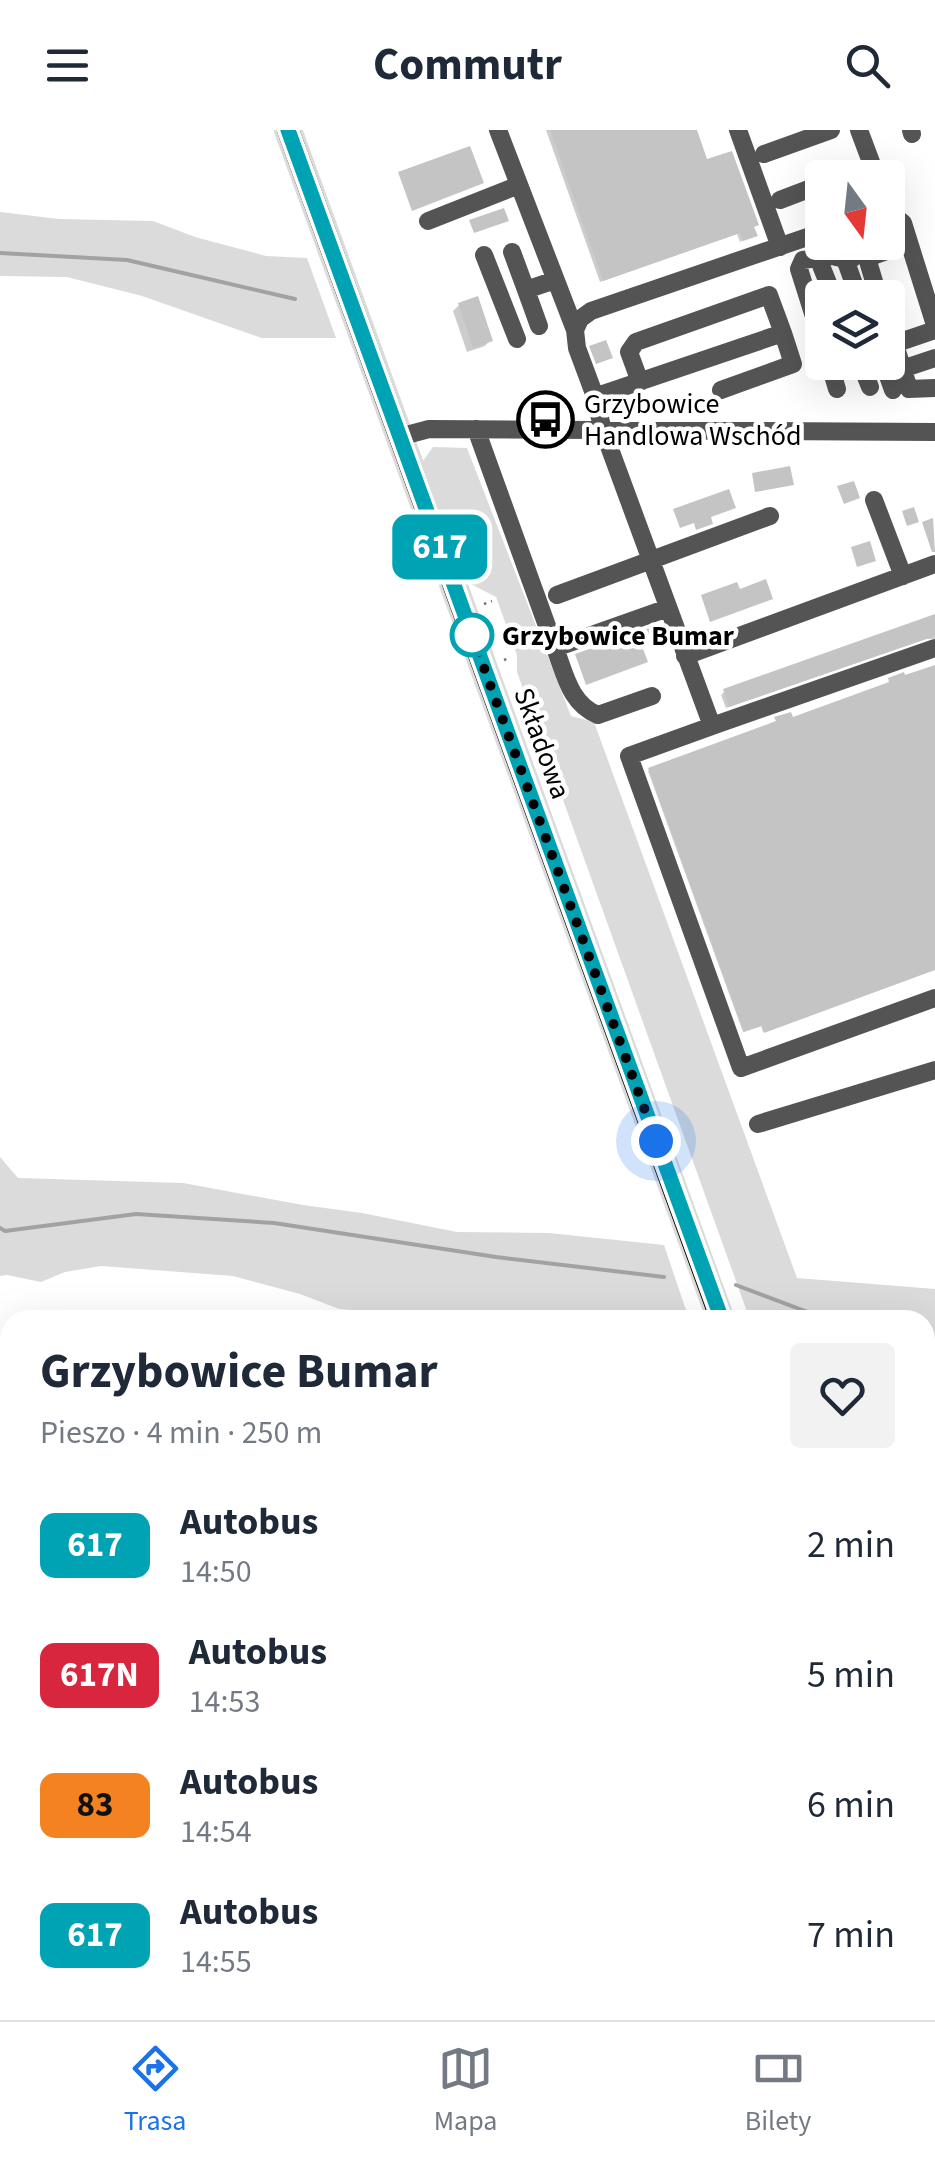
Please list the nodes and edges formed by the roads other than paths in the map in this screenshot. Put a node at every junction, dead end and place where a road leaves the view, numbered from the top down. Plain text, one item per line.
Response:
1 (288, 130) edge
2 (498, 130) edge
3 (738, 130) edge
4 (831, 130) edge
5 (860, 130) edge
6 (764, 154) dead end
7 (870, 160) edge
8 (519, 185) junction
9 (805, 190) edge
10 (780, 200) dead end
11 (428, 221) dead end
12 (905, 232) edge
13 (805, 238) edge
14 (909, 243) junction
15 (905, 244) edge
16 (780, 246) junction
17 (512, 252) dead end
18 (484, 256) dead end
19 (805, 260) edge
20 (554, 280) junction
21 (805, 290) edge
22 (529, 299) junction
23 (500, 320) junction
24 (539, 326) dead end
25 (935, 328) edge
26 (575, 330) junction
27 (782, 333) junction
28 (517, 339) dead end
29 (905, 340) edge
30 (935, 358) edge
31 (905, 367) edge
32 (905, 377) edge
33 (834, 380) edge
34 (867, 380) edge
35 (889, 380) edge
36 (640, 382) junction
37 (870, 387) dead end
38 (935, 388) edge
39 (836, 389) dead end
40 (721, 390) dead end
41 (893, 390) dead end
42 (594, 397) junction
43 (476, 429) junction
44 (603, 430) junction
45 (935, 432) edge
46 (400, 438) junction
47 (874, 500) dead end
48 (770, 516) dead end
49 (650, 559) junction
50 (935, 564) edge
51 (903, 576) junction
52 (557, 595) dead end
53 (668, 608) junction
54 (556, 648) junction
55 (935, 648) edge
56 (686, 656) junction
57 (652, 696) dead end
58 (712, 726) junction
59 (935, 998) edge
60 (935, 1070) edge
61 (758, 1124) dead end
62 (718, 1310) edge

1 - 46 main road, Składowa
2 - 8 street
3 - 16 street
4 - 6 street
5 - 7 street
8 - 11 street
8 - 20 street
9 - 10 street
12 - 14 street
13 - 16 street
14 - 15 street
14 - 25 street
16 - 26 street
17 - 22 street
18 - 23 street
19 - 21 street
20 - 22 street
20 - 26 street
22 - 23 street
22 - 24 street
23 - 28 street
25 - 29 street
26 - 42 street
27 - 36 street
27 - 36 street
27 - 40 street
30 - 31 street
32 - 38 street
33 - 39 street
34 - 37 street
35 - 41 street
36 - 42 street
42 - 44 street
43 - 44 street
43 - 46 street
43 - 54 street
44 - 45 street
44 - 49 street
46 - 62 main road, Składowa
47 - 51 street
48 - 49 street
49 - 52 street
49 - 53 street
50 - 51 street
51 - 56 street
53 - 54 street
53 - 56 street
54 - 57 street
55 - 58 street
56 - 58 street
58 - 59 street
60 - 61 street

